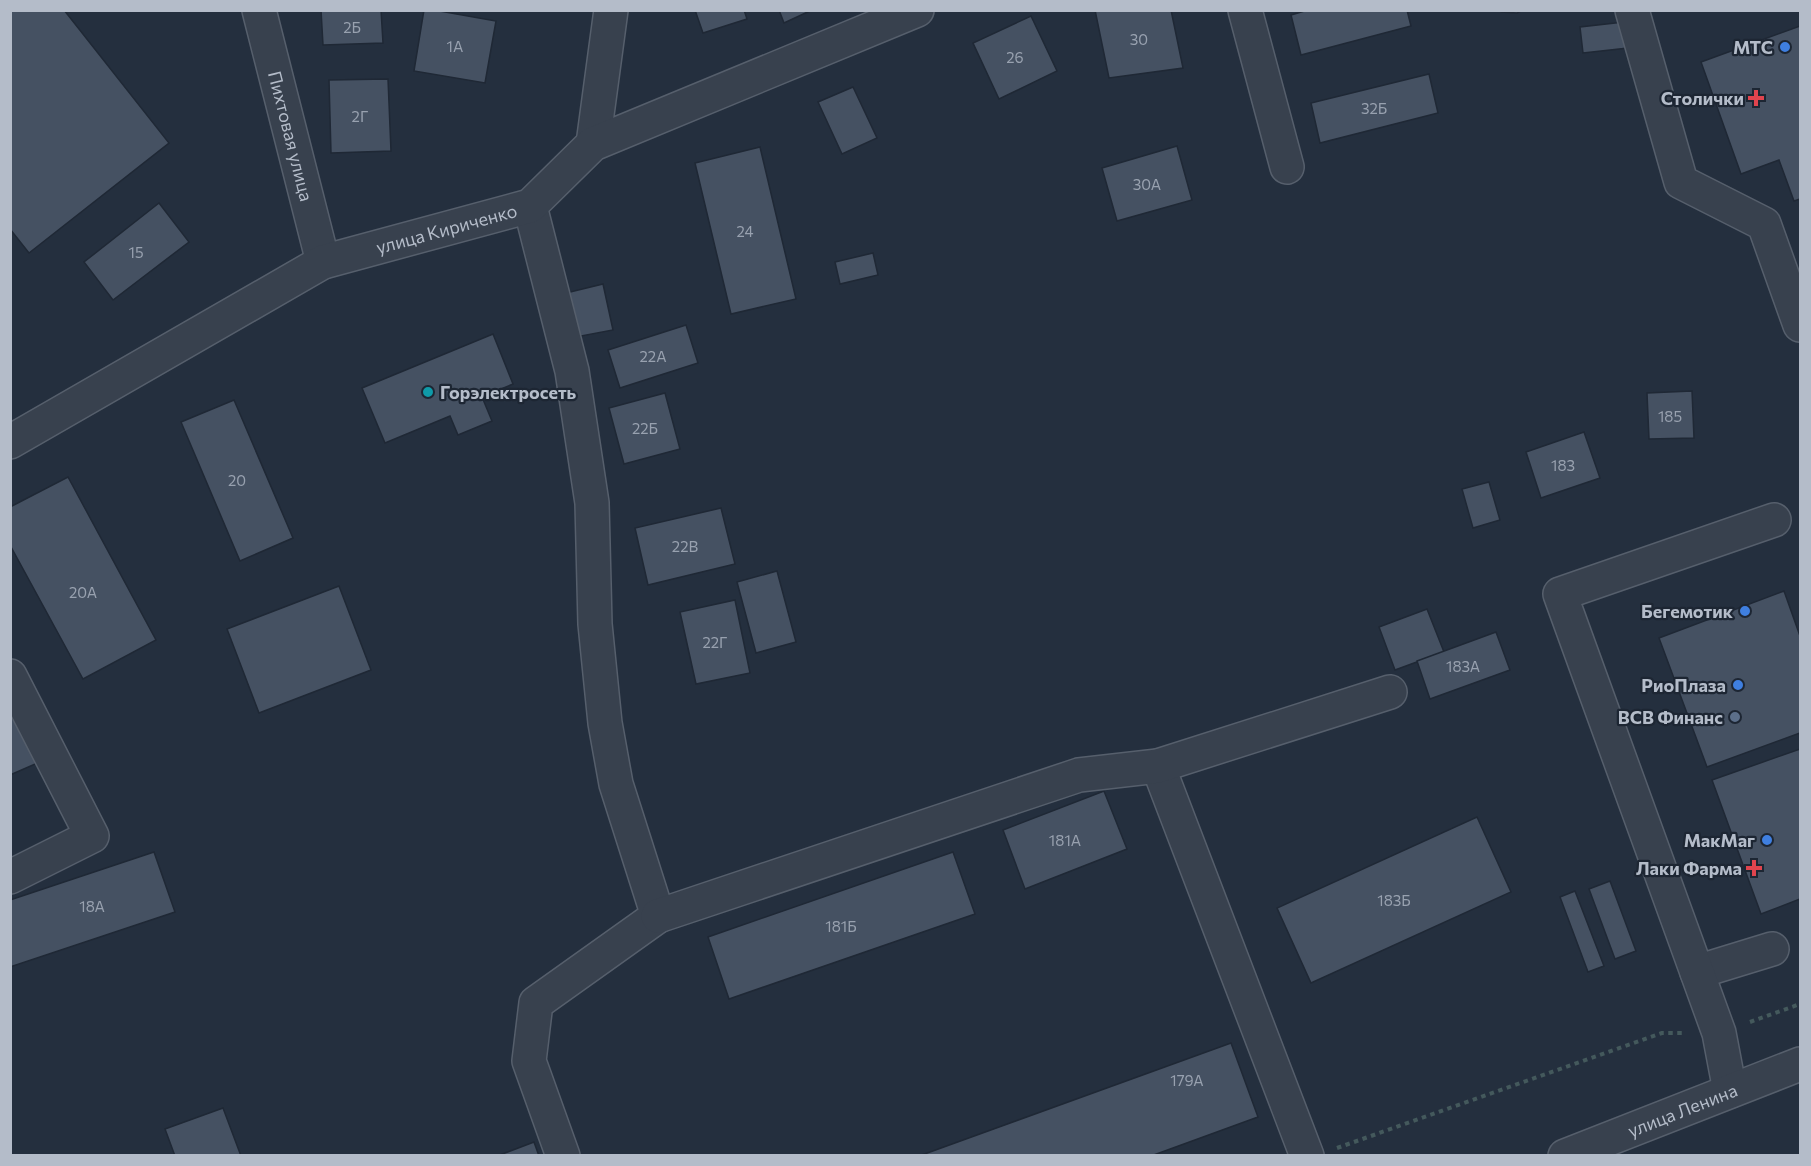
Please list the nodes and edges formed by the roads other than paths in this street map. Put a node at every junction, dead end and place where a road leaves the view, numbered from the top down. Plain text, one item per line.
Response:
1 (259, 10) edge
2 (611, 10) edge
3 (917, 10) edge
4 (1245, 10) edge
5 (1632, 10) edge
6 (593, 144) junction
7 (1287, 167) dead end
8 (530, 206) junction
9 (323, 262) junction
10 (1800, 325) edge
11 (10, 442) edge
12 (1774, 520) dead end
13 (10, 676) edge
14 (1390, 692) dead end
15 (1158, 766) junction
16 (10, 877) edge
17 (658, 916) junction
18 (1772, 949) dead end
19 (1697, 972) junction
20 (1800, 1064) edge
21 (1730, 1091) junction
22 (1317, 1154) edge
23 (1574, 1154) edge
24 (564, 1155) edge

1 - 9 street, Пихтовая улица
2 - 6 street
3 - 6 street, улица Кириченко
4 - 7 street
5 - 10 street
6 - 8 street, улица Кириченко
8 - 9 street, улица Кириченко
8 - 17 street
9 - 11 street, улица Кириченко
12 - 19 street
13 - 16 street
14 - 15 street
15 - 17 street
15 - 22 street
17 - 24 street
18 - 19 street
19 - 21 street
20 - 21 street, улица Ленина
21 - 23 street, улица Ленина

